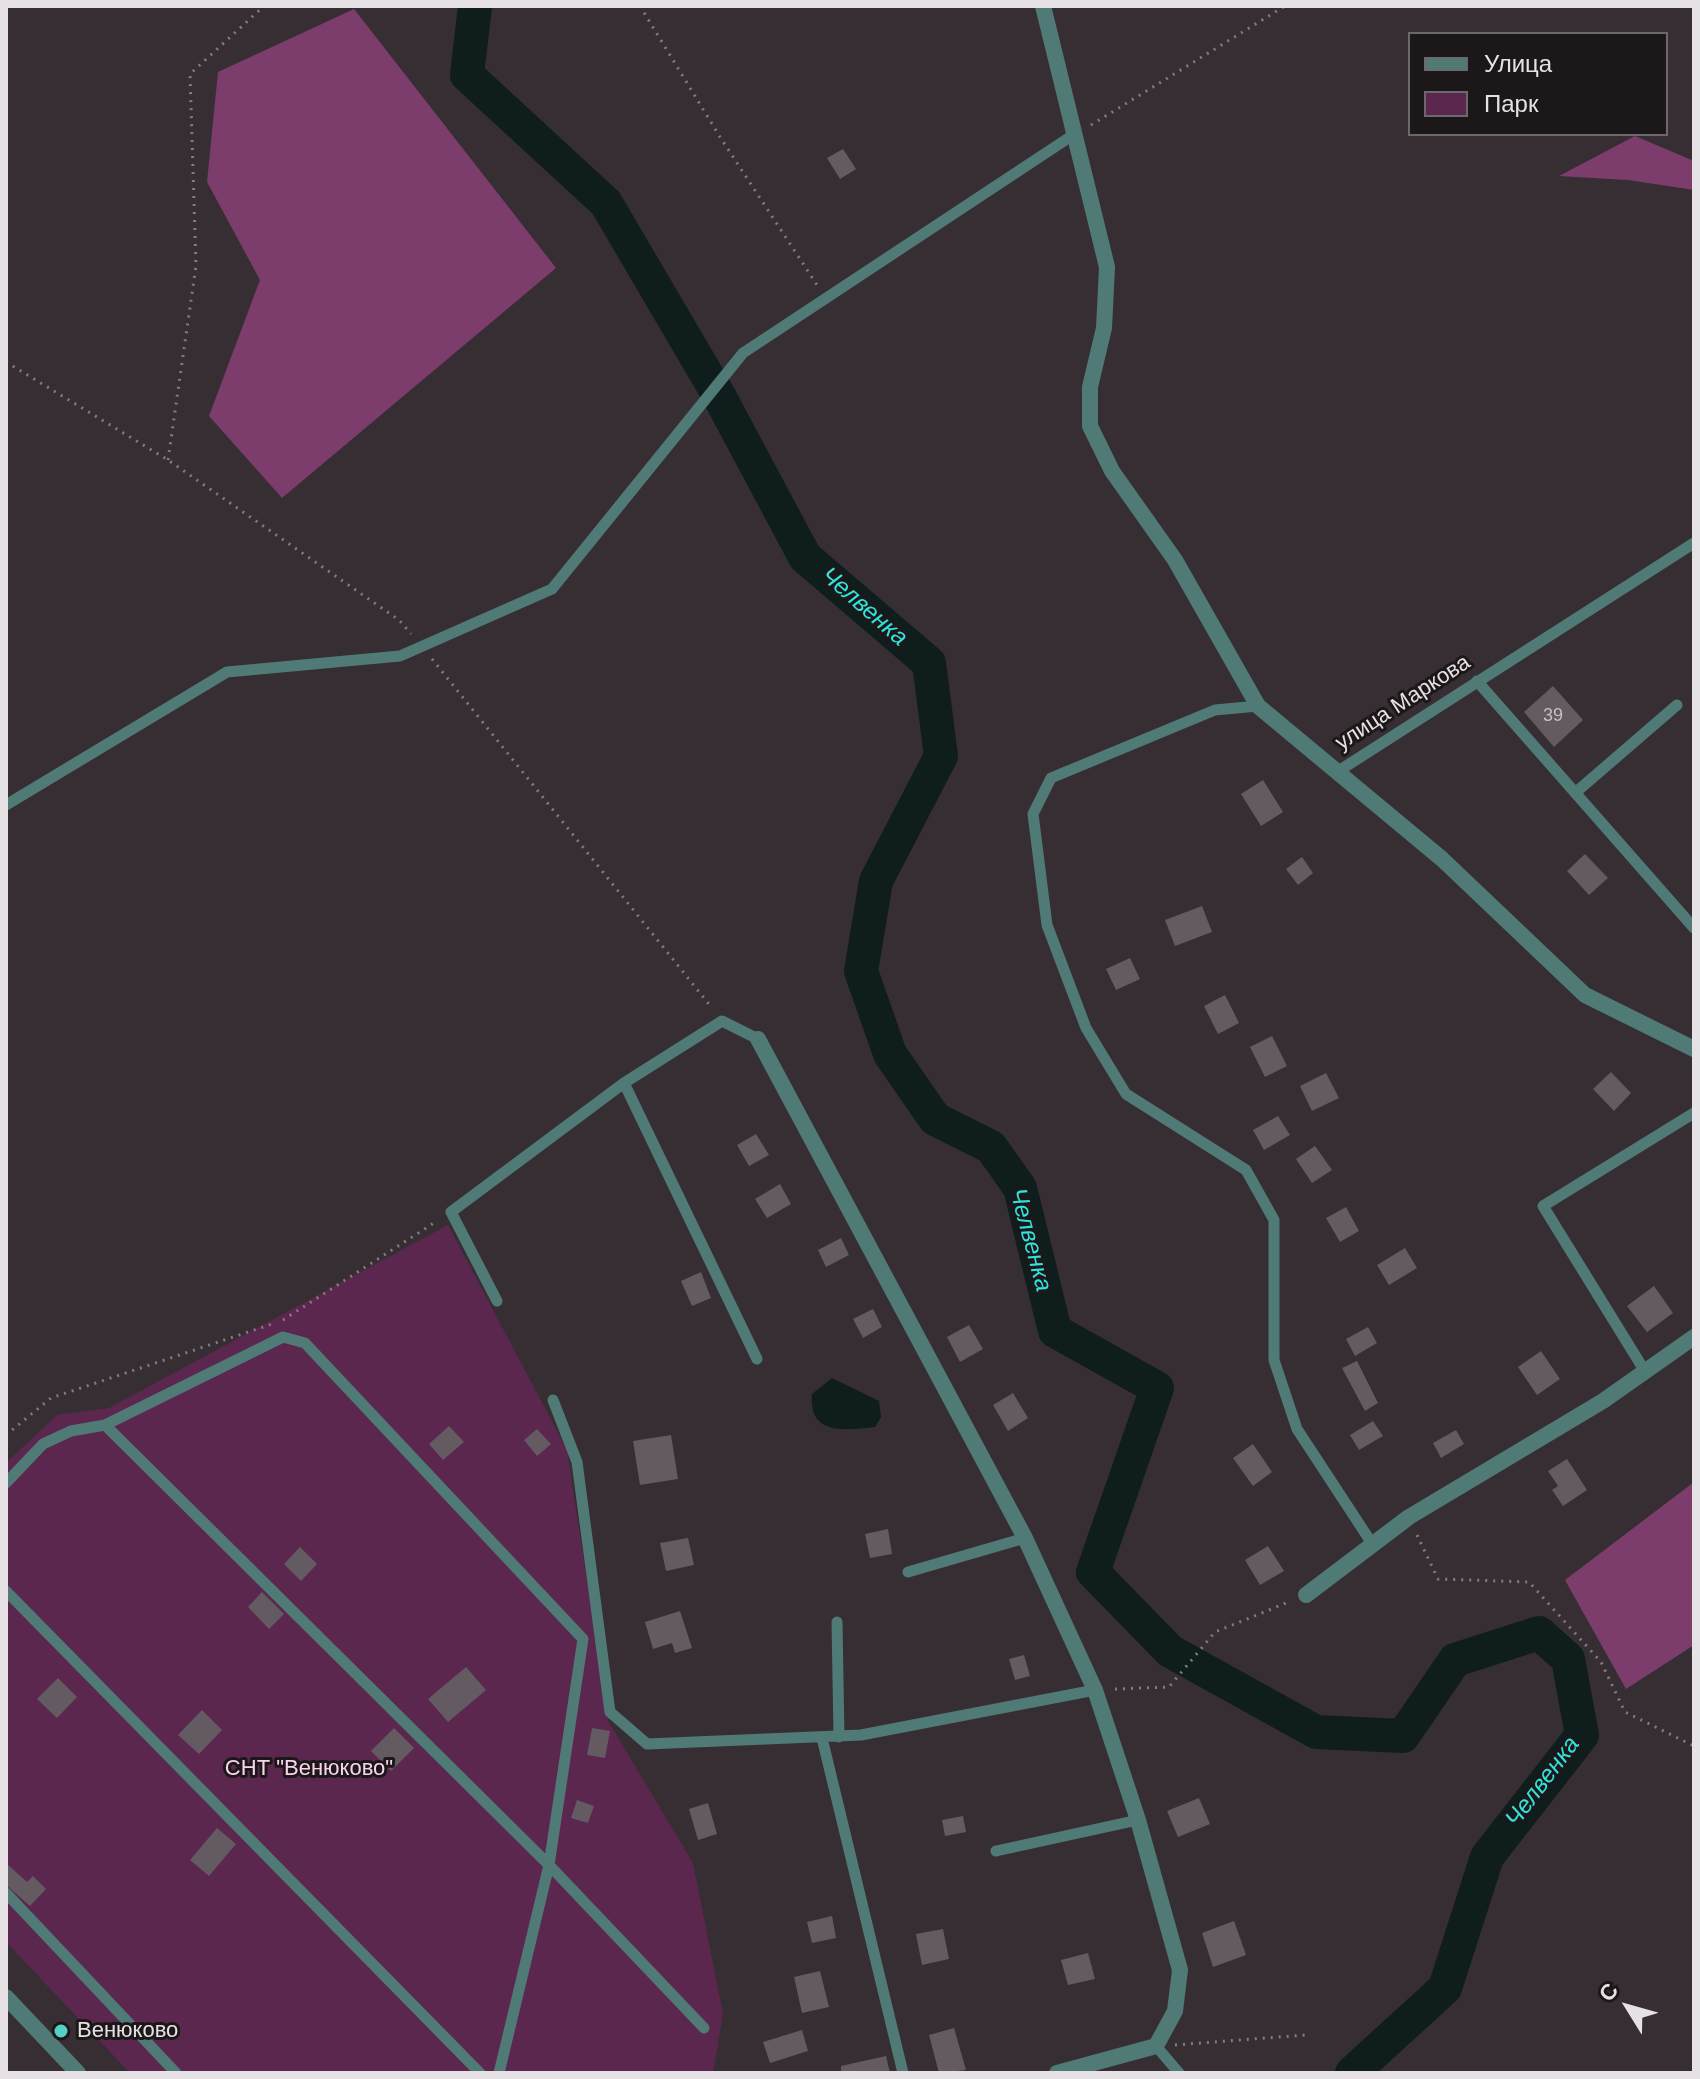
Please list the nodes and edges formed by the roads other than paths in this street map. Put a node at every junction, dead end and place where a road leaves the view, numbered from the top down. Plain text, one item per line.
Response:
1 (1043, 6) edge
2 (1073, 135) junction
3 (1694, 543) edge
4 (1477, 681) junction
5 (1677, 705) dead end
6 (1258, 706) junction
7 (1337, 772) junction
8 (1575, 793) junction
9 (6, 805) edge
10 (1694, 928) edge
11 (758, 1039) joint
12 (1694, 1049) edge
13 (624, 1083) junction
14 (1694, 1113) edge
15 (497, 1301) dead end
16 (1694, 1337) edge
17 (757, 1359) dead end
18 (1646, 1373) junction
19 (553, 1400) dead end
20 (105, 1425) junction
21 (6, 1483) edge
22 (1025, 1538) junction
23 (1373, 1545) junction
24 (908, 1572) dead end
25 (6, 1591) edge
26 (1306, 1595) road end
27 (837, 1622) dead end
28 (1095, 1690) junction
29 (839, 1737) junction
30 (822, 1738) junction
31 (1138, 1820) junction
32 (996, 1851) dead end
33 (549, 1865) junction
34 (6, 1893) edge
35 (6, 1997) edge
36 (704, 2028) dead end
37 (1156, 2046) junction
38 (76, 2072) edge
39 (176, 2073) edge
40 (480, 2073) edge
41 (499, 2073) edge
42 (903, 2073) edge
43 (1057, 2073) edge
44 (1179, 2073) edge

1 - 2 street
2 - 6 street
2 - 9 lane
3 - 4 lane, улица Маркова
4 - 7 lane, улица Маркова
4 - 8 lane
5 - 8 lane
6 - 7 street
6 - 23 lane
7 - 12 street, улица Маркова
8 - 10 lane
11 - 13 lane
11 - 22 street
13 - 15 lane
13 - 17 lane
14 - 18 lane
16 - 18 street
18 - 23 street
19 - 30 lane
20 - 21 lane
20 - 33 lane
20 - 33 lane
22 - 24 lane
22 - 28 street
23 - 26 street
25 - 40 lane
27 - 29 lane
28 - 29 lane
28 - 31 street
29 - 30 lane
30 - 42 lane
31 - 32 lane
31 - 37 street
33 - 36 lane
33 - 41 lane
34 - 39 lane
35 - 38 street
37 - 43 street
37 - 44 lane

